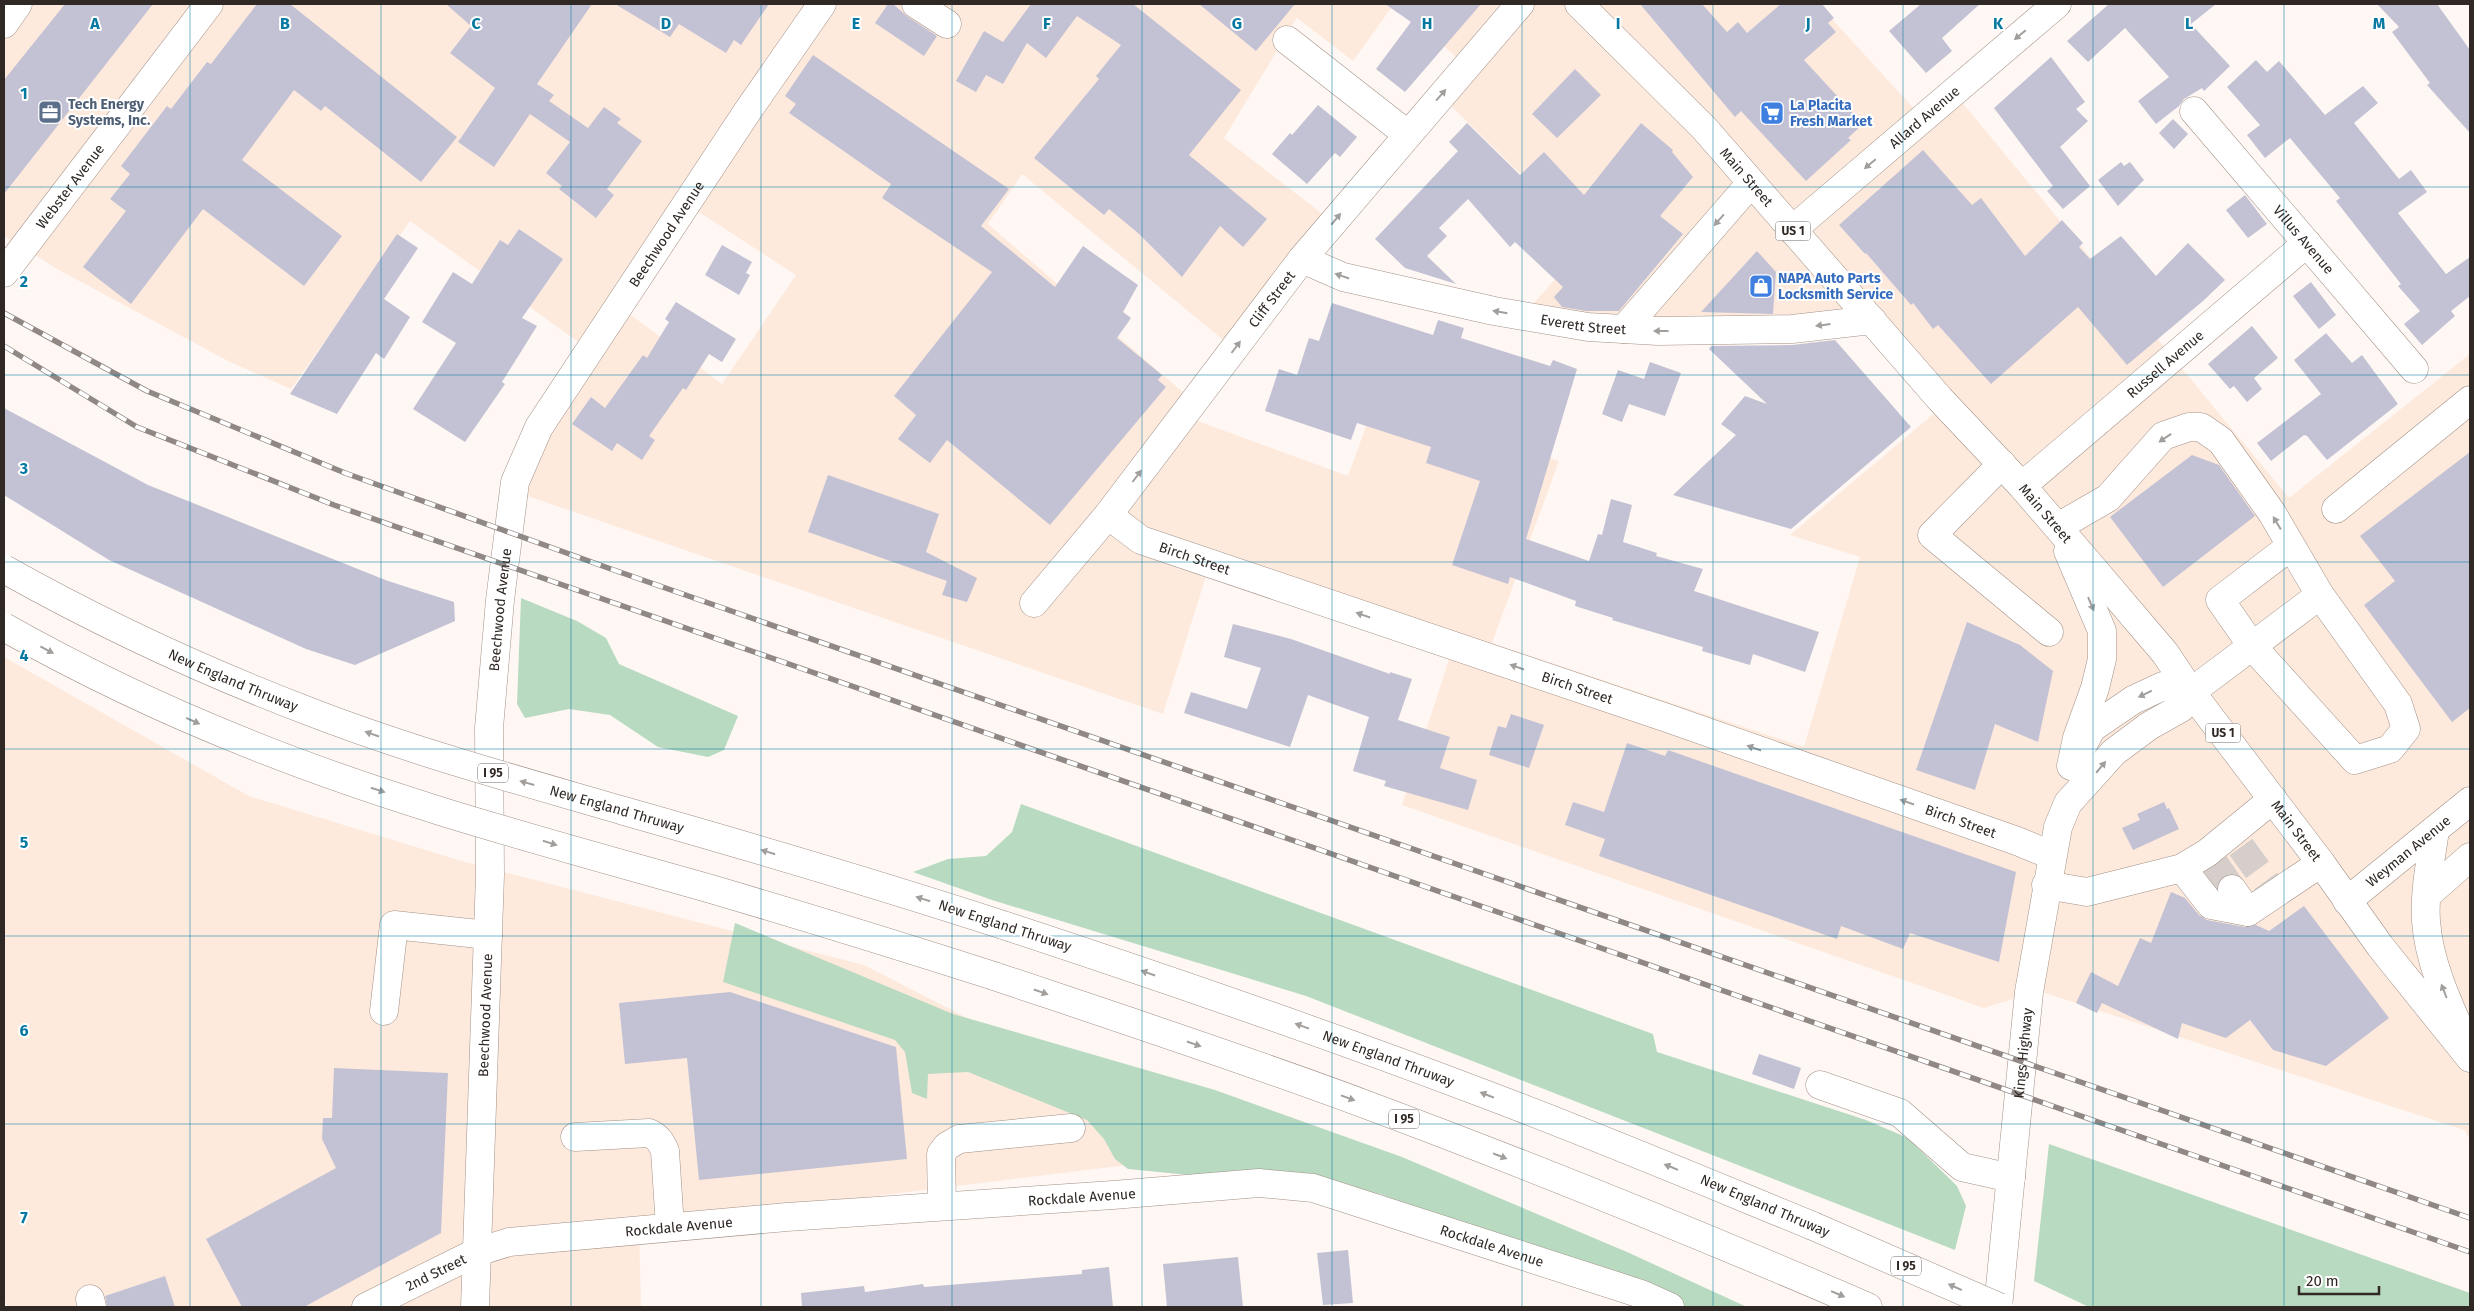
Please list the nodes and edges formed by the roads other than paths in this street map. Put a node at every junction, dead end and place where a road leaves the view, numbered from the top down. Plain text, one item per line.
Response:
1 (18, 4) edge
2 (208, 4) edge
3 (822, 4) edge
4 (916, 4) edge
5 (1520, 4) edge
6 (1579, 4) edge
7 (2057, 4) edge
8 (4, 24) edge
9 (947, 24) dead end
10 (1286, 40) dead end
11 (2194, 111) dead end
12 (1407, 134) junction
13 (1751, 183) junction
14 (1792, 230) junction
15 (2306, 243) junction
16 (1302, 259) junction
17 (4, 273) edge
18 (1872, 320) junction
19 (1624, 330) junction
20 (2414, 369) dead end
21 (2470, 400) edge
22 (2002, 464) junction
23 (2022, 486) junction
24 (2336, 509) dead end
25 (1108, 516) junction
26 (2058, 527) junction
27 (2291, 546) junction
28 (4, 568) edge
29 (2320, 595) junction
30 (1034, 603) dead end
31 (4, 627) edge
32 (2049, 632) dead end
33 (2252, 646) junction
34 (2191, 692) junction
35 (2071, 766) junction
36 (2273, 799) junction
37 (2470, 802) edge
38 (2068, 803) junction
39 (2435, 830) junction
40 (2051, 855) junction
41 (2470, 857) edge
42 (2321, 863) junction
43 (2182, 868) junction
44 (2046, 885) junction
45 (2232, 889) tunnel mouth
46 (2427, 895) junction
47 (2347, 901) junction
48 (2248, 912) junction
49 (488, 935) junction
50 (384, 1011) dead end
51 (2470, 1052) edge
52 (2470, 1058) edge
53 (1820, 1086) dead end
54 (1071, 1128) dead end
55 (576, 1137) dead end
56 (2011, 1178) junction
57 (942, 1206) junction
58 (670, 1227) junction
59 (477, 1252) junction
60 (366, 1307) edge
61 (475, 1307) edge
62 (1670, 1307) edge
63 (1868, 1307) edge
64 (1999, 1307) edge

1 - 8 main road
2 - 17 main road, Webster Avenue
3 - 49 main road, Beechwood Avenue
4 - 9 main road
12 -> 5 main road, Cliff Street
6 - 13 main road, Main Street / US 1
7 -> 14 main road, Allard Avenue
10 - 12 main road
11 - 15 main road, Villus Avenue
16 -> 12 main road, Cliff Street
13 - 14 main road, Main Street / US 1
13 -> 19 main road
14 - 18 main road, Main Street / US 1
15 - 20 main road, Villus Avenue
15 - 23 main road, Russell Avenue
19 -> 16 main road, Everett Street
25 -> 16 main road, Cliff Street
18 -> 19 main road, Everett Street
18 - 22 main road, Main Street / US 1
21 - 24 main road
22 - 23 main road, Main Street / US 1
22 - 32 main road
23 - 26 main road, Main Street / US 1
25 - 30 main road, Cliff Street
40 -> 25 main road, Birch Street
27 -> 26 main road
26 - 34 main road, Main Street / US 1
26 -> 35 main road
27 - 29 main road
27 - 33 main road
64 -> 28 main road, New England Thruway / I 95, bridge
29 - 33 main road
29 - 33 main road
31 -> 63 main road, I 95, bridge
33 - 34 main road
34 -> 35 main road, Kings Highway
34 - 36 main road, Main Street / US 1
38 -> 34 main road, Kings Highway
35 - 38 main road, Kings Highway
36 - 42 main road, Main Street / US 1
36 - 43 main road
37 - 39 main road, Weyman Avenue
38 - 40 main road, Kings Highway
39 - 46 main road
39 - 47 main road, Weyman Avenue
40 - 44 main road, Kings Highway
41 - 46 main road
42 - 47 main road, Main Street / US 1
42 - 48 main road
43 - 44 main road
43 - 48 main road
44 - 56 main road, Kings Highway
45 - 48 main road
51 -> 46 main road
47 - 52 main road, Main Street / US 1
49 - 50 main road
49 - 59 main road, Beechwood Avenue
53 - 56 main road
54 - 57 main road
55 - 58 main road
56 - 64 main road, Kings Highway
57 - 58 main road, Rockdale Avenue
57 - 62 main road, Rockdale Avenue
58 - 59 main road, Rockdale Avenue
59 - 60 main road, 2nd Street
59 - 61 main road, Beechwood Avenue

